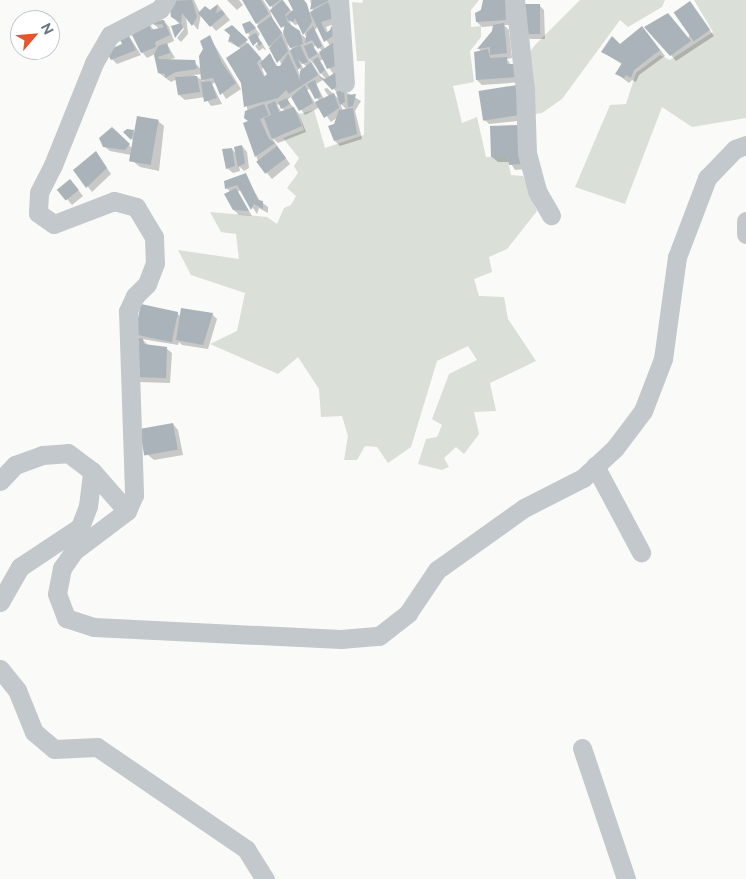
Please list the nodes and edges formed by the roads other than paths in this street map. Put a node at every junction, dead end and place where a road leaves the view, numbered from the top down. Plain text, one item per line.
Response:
1 (166, 0) edge
2 (339, 0) edge
3 (515, 0) edge
4 (345, 83) dead end
5 (746, 145) edge
6 (551, 215) dead end
7 (746, 221) edge
8 (746, 234) edge
9 (595, 466) junction
10 (92, 471) junction
11 (0, 481) edge
12 (127, 511) junction
13 (641, 552) dead end
14 (0, 602) edge
15 (0, 669) edge
16 (582, 748) dead end
17 (265, 879) edge
18 (626, 879) edge

1 - 12 street
2 - 4 street
3 - 6 street
5 - 9 street
7 - 8 street
9 - 12 street
9 - 13 street
10 - 11 street
10 - 12 street
10 - 14 street
15 - 17 street
16 - 18 street

